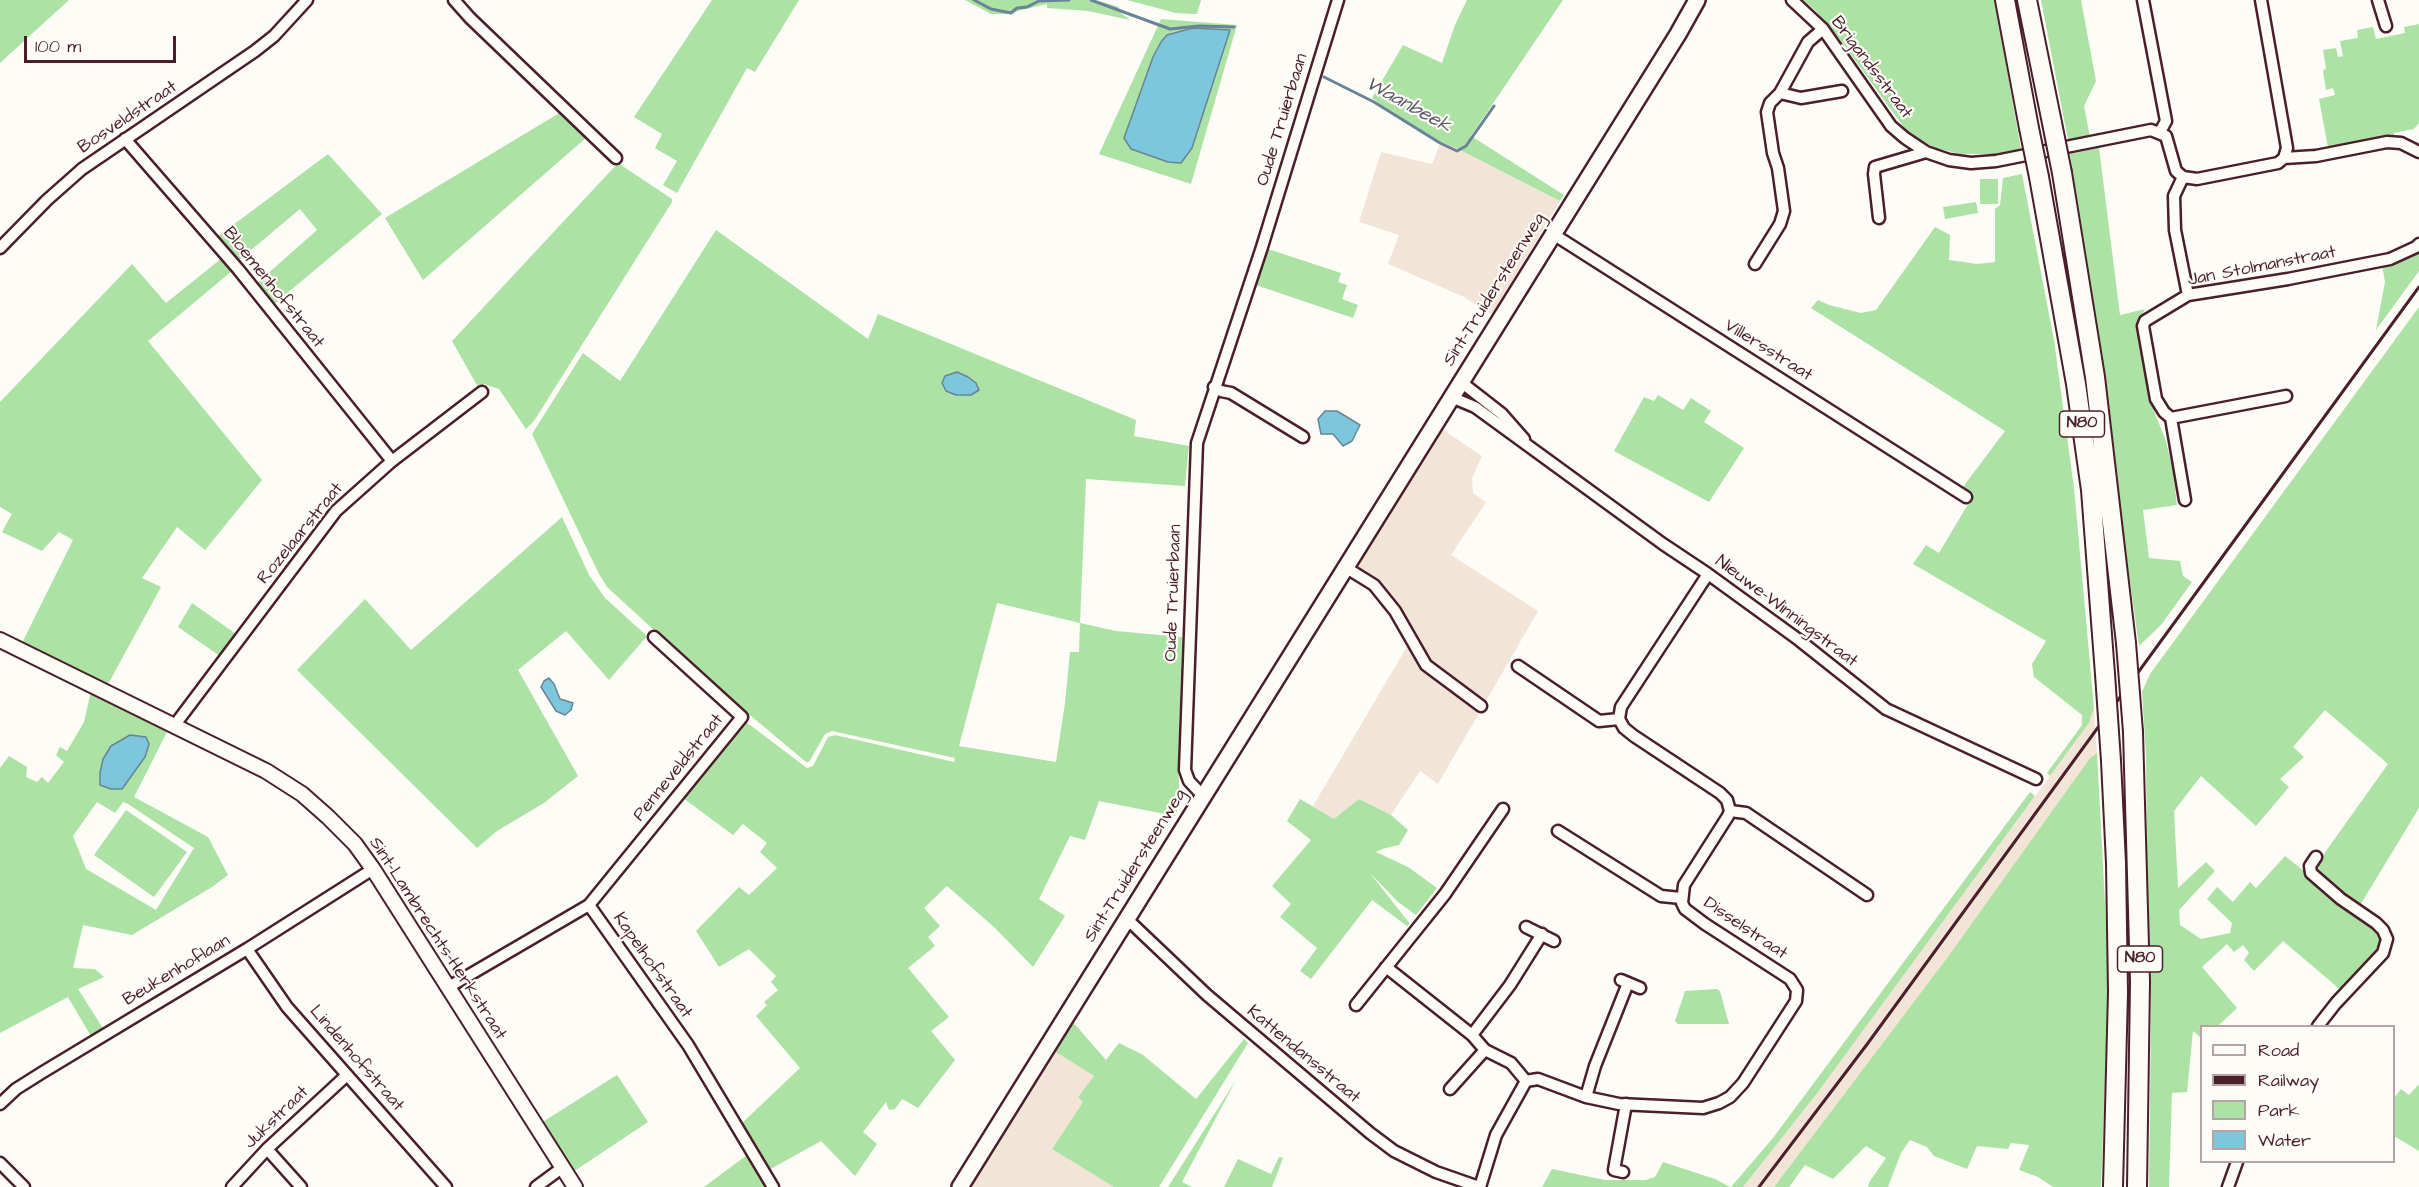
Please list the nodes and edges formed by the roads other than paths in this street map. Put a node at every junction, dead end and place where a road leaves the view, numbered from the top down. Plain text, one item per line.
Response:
1 (307, 0) edge
2 (454, 0) edge
3 (1338, 0) edge
4 (1696, 0) edge
5 (1704, 0) edge
6 (1792, 0) edge
7 (2005, 0) edge
8 (2027, 0) edge
9 (2143, 0) edge
10 (2261, 0) edge
11 (2378, 0) edge
12 (2386, 26) dead end
13 (1823, 29) junction
14 (1678, 33) junction
15 (1842, 90) dead end
16 (1780, 93) junction
17 (2160, 132) junction
18 (125, 139) junction
19 (1926, 152) junction
20 (2419, 152) edge
21 (616, 158) dead end
22 (2284, 158) junction
23 (2183, 177) junction
24 (1879, 218) dead end
25 (1553, 234) junction
26 (2419, 244) edge
27 (0, 248) edge
28 (1755, 264) dead end
29 (2188, 295) junction
30 (1461, 382) junction
31 (1214, 387) junction
32 (482, 392) dead end
33 (2286, 396) dead end
34 (1451, 397) junction
35 (2171, 418) junction
36 (1303, 437) dead end
37 (1530, 446) junction
38 (392, 462) junction
39 (1966, 497) dead end
40 (2185, 500) dead end
41 (1345, 567) junction
42 (1708, 574) junction
43 (654, 637) dead end
44 (0, 640) edge
45 (1518, 666) dead end
46 (1481, 706) dead end
47 (1619, 719) junction
48 (174, 726) junction
49 (2036, 779) dead end
50 (1203, 796) junction
51 (1503, 809) dead end
52 (1730, 811) junction
53 (1558, 831) dead end
54 (2316, 857) dead end
55 (373, 869) junction
56 (1867, 895) dead end
57 (1681, 898) junction
58 (589, 905) junction
59 (1126, 918) junction
60 (1526, 927) dead end
61 (1542, 934) junction
62 (1554, 941) dead end
63 (247, 949) junction
64 (1386, 967) junction
65 (447, 988) junction
66 (1640, 988) dead end
67 (1356, 1005) dead end
68 (2319, 1025) edge
69 (1472, 1035) junction
70 (1485, 1050) junction
71 (347, 1075) junction
72 (1526, 1081) junction
73 (1450, 1089) dead end
74 (1586, 1097) junction
75 (0, 1104) edge
76 (1626, 1104) junction
77 (267, 1149) junction
78 (0, 1163) edge
79 (2236, 1163) edge
80 (563, 1167) junction
81 (1623, 1172) dead end
82 (24, 1187) edge
83 (232, 1187) edge
84 (301, 1187) edge
85 (446, 1187) edge
86 (536, 1187) edge
87 (575, 1187) edge
88 (772, 1187) edge
89 (960, 1187) edge
90 (1480, 1187) edge
91 (2113, 1187) edge
92 (2137, 1187) edge
93 (2228, 1187) edge

1 - 18 street, Bosveldstraat
2 - 21 street
3 - 31 street, Oude Truierbaan
4 - 14 main road, Sint-Truidersteenweg
5 - 14 main road, Sint-Truidersteenweg
6 - 13 street, Brigandsstraat
7 - 91 highway, N80, bridge
8 - 92 highway, N80, bridge
9 - 17 street
10 - 22 street
11 - 12 street
13 - 16 street
13 - 19 street, Brigandsstraat
14 - 25 main road, Sint-Truidersteenweg
15 - 16 street
16 - 28 street
17 - 19 street, Brigandsstraat
17 - 23 street
18 - 27 street, Bosveldstraat
18 - 38 street, Bloemenhofstraat
19 - 24 street
20 - 22 street
22 - 23 street
23 - 29 street
25 - 30 main road, Sint-Truidersteenweg
25 - 39 street, Villersstraat
26 - 29 street, Jan Stolmanstraat
29 - 35 street, Jan Stolmanstraat
30 - 34 main road, Sint-Truidersteenweg
30 - 37 street, Nieuwe-Winningstraat
31 - 36 street
31 - 50 street, Oude Truierbaan
32 - 38 street, Rozelaarstraat
33 - 35 street
34 - 37 street, Nieuwe-Winningstraat
34 - 41 main road, Sint-Truidersteenweg
35 - 40 street, Jan Stolmanstraat
37 - 42 street, Nieuwe-Winningstraat
38 - 48 street, Rozelaarstraat
41 - 46 street
41 - 50 main road, Sint-Truidersteenweg
42 - 47 street
42 - 49 street, Nieuwe-Winningstraat
43 - 58 street, Penneveldstraat
44 - 48 street, Sint-Lambrechts-Herkstraat
45 - 47 street
47 - 52 street
48 - 55 street, Sint-Lambrechts-Herkstraat
50 - 59 main road, Sint-Truidersteenweg
51 - 64 street
52 - 56 street
52 - 57 street, Disselstraat
53 - 57 street
54 - 68 street
55 - 63 street, Beukenhoflaan
55 - 65 street, Sint-Lambrechts-Herkstraat
57 - 76 street, Disselstraat
58 - 65 street, Kapelhofstraat
58 - 88 street, Kapelhofstraat
59 - 89 main road, Sint-Truidersteenweg
59 - 90 street, Kattendansstraat
60 - 61 street
61 - 62 street
61 - 69 street
63 - 71 street, Lindenhofstraat
63 - 75 street, Beukenhoflaan
64 - 67 street
64 - 69 street
65 - 80 street, Sint-Lambrechts-Herkstraat
66 - 74 street
69 - 70 street
70 - 72 street
70 - 73 street
71 - 77 street, Jukstraat
71 - 85 street, Lindenhofstraat
72 - 74 street, Disselstraat
72 - 90 street
74 - 76 street, Disselstraat
76 - 81 street
77 - 83 street, Jukstraat
77 - 84 street
78 - 82 street
79 - 93 street
80 - 86 street
80 - 87 street, Sint-Lambrechts-Herkstraat

